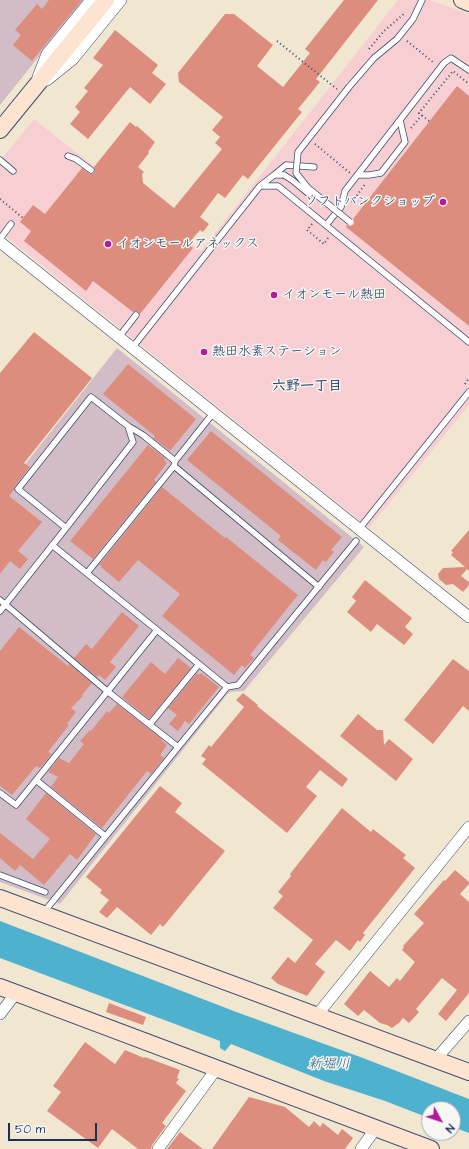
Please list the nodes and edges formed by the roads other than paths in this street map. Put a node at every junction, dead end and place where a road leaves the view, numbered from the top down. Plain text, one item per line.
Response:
1 (91, 0) edge
2 (106, 0) edge
3 (121, 0) edge
4 (422, 0) edge
5 (462, 0) edge
6 (469, 3) edge
7 (469, 70) edge
8 (31, 92) junction
9 (400, 120) junction
10 (0, 130) edge
11 (68, 156) dead end
12 (0, 160) edge
13 (314, 167) dead end
14 (91, 170) dead end
15 (13, 171) dead end
16 (274, 175) junction
17 (359, 175) junction
18 (260, 186) junction
19 (12, 224) dead end
20 (326, 225) junction
21 (0, 240) edge
22 (136, 315) dead end
23 (119, 337) junction
24 (469, 342) edge
25 (132, 348) junction
26 (469, 392) edge
27 (214, 412) junction
28 (128, 426) junction
29 (174, 463) junction
30 (66, 528) junction
31 (359, 529) junction
32 (356, 540) dead end
33 (52, 545) junction
34 (87, 573) junction
35 (319, 586) junction
36 (0, 600) edge
37 (6, 604) junction
38 (0, 611) edge
39 (469, 617) edge
40 (157, 630) junction
41 (199, 664) junction
42 (226, 687) junction
43 (107, 691) junction
44 (150, 724) junction
45 (178, 746) junction
46 (36, 780) junction
47 (0, 793) edge
48 (467, 834) edge
49 (105, 836) junction
50 (0, 875) edge
51 (45, 892) dead end
52 (0, 898) edge
53 (42, 914) junction
54 (0, 987) edge
55 (16, 993) junction
56 (0, 1014) edge
57 (317, 1015) junction
58 (469, 1021) edge
59 (436, 1059) junction
60 (217, 1068) junction
61 (469, 1072) edge
62 (376, 1128) junction
63 (158, 1149) edge
64 (361, 1149) edge
65 (431, 1149) edge

1 - 8 street
2 - 8 street
3 - 8 street
4 - 16 lane, bridge
5 - 6 street
7 - 9 lane
8 - 10 street
9 - 17 lane
9 - 17 lane
11 - 14 lane
12 - 15 lane
13 - 16 lane
16 - 18 lane
17 - 20 lane
18 - 20 lane
18 - 25 lane
19 - 21 lane
20 - 24 lane
21 - 23 street
22 - 23 lane
23 - 25 street
25 - 27 street
26 - 31 lane
27 - 29 lane
27 - 31 street
28 - 29 lane
28 - 30 lane
28 - 30 lane
29 - 34 lane
29 - 35 lane
30 - 33 lane
31 - 39 street
32 - 35 lane
33 - 34 lane
33 - 37 lane
34 - 40 lane
35 - 42 lane
36 - 37 lane
37 - 38 lane
37 - 43 lane
40 - 41 lane
40 - 43 lane
41 - 42 lane
41 - 44 lane
42 - 45 lane
43 - 44 lane
43 - 46 lane
44 - 45 lane
45 - 49 lane
46 - 47 lane
46 - 49 lane
48 - 57 street
49 - 53 lane
50 - 51 lane
52 - 53 street
53 - 57 street
54 - 55 street
55 - 56 street
55 - 60 street
57 - 59 street
58 - 59 street
59 - 61 street
60 - 62 street
60 - 63 street
62 - 64 street
62 - 65 street

